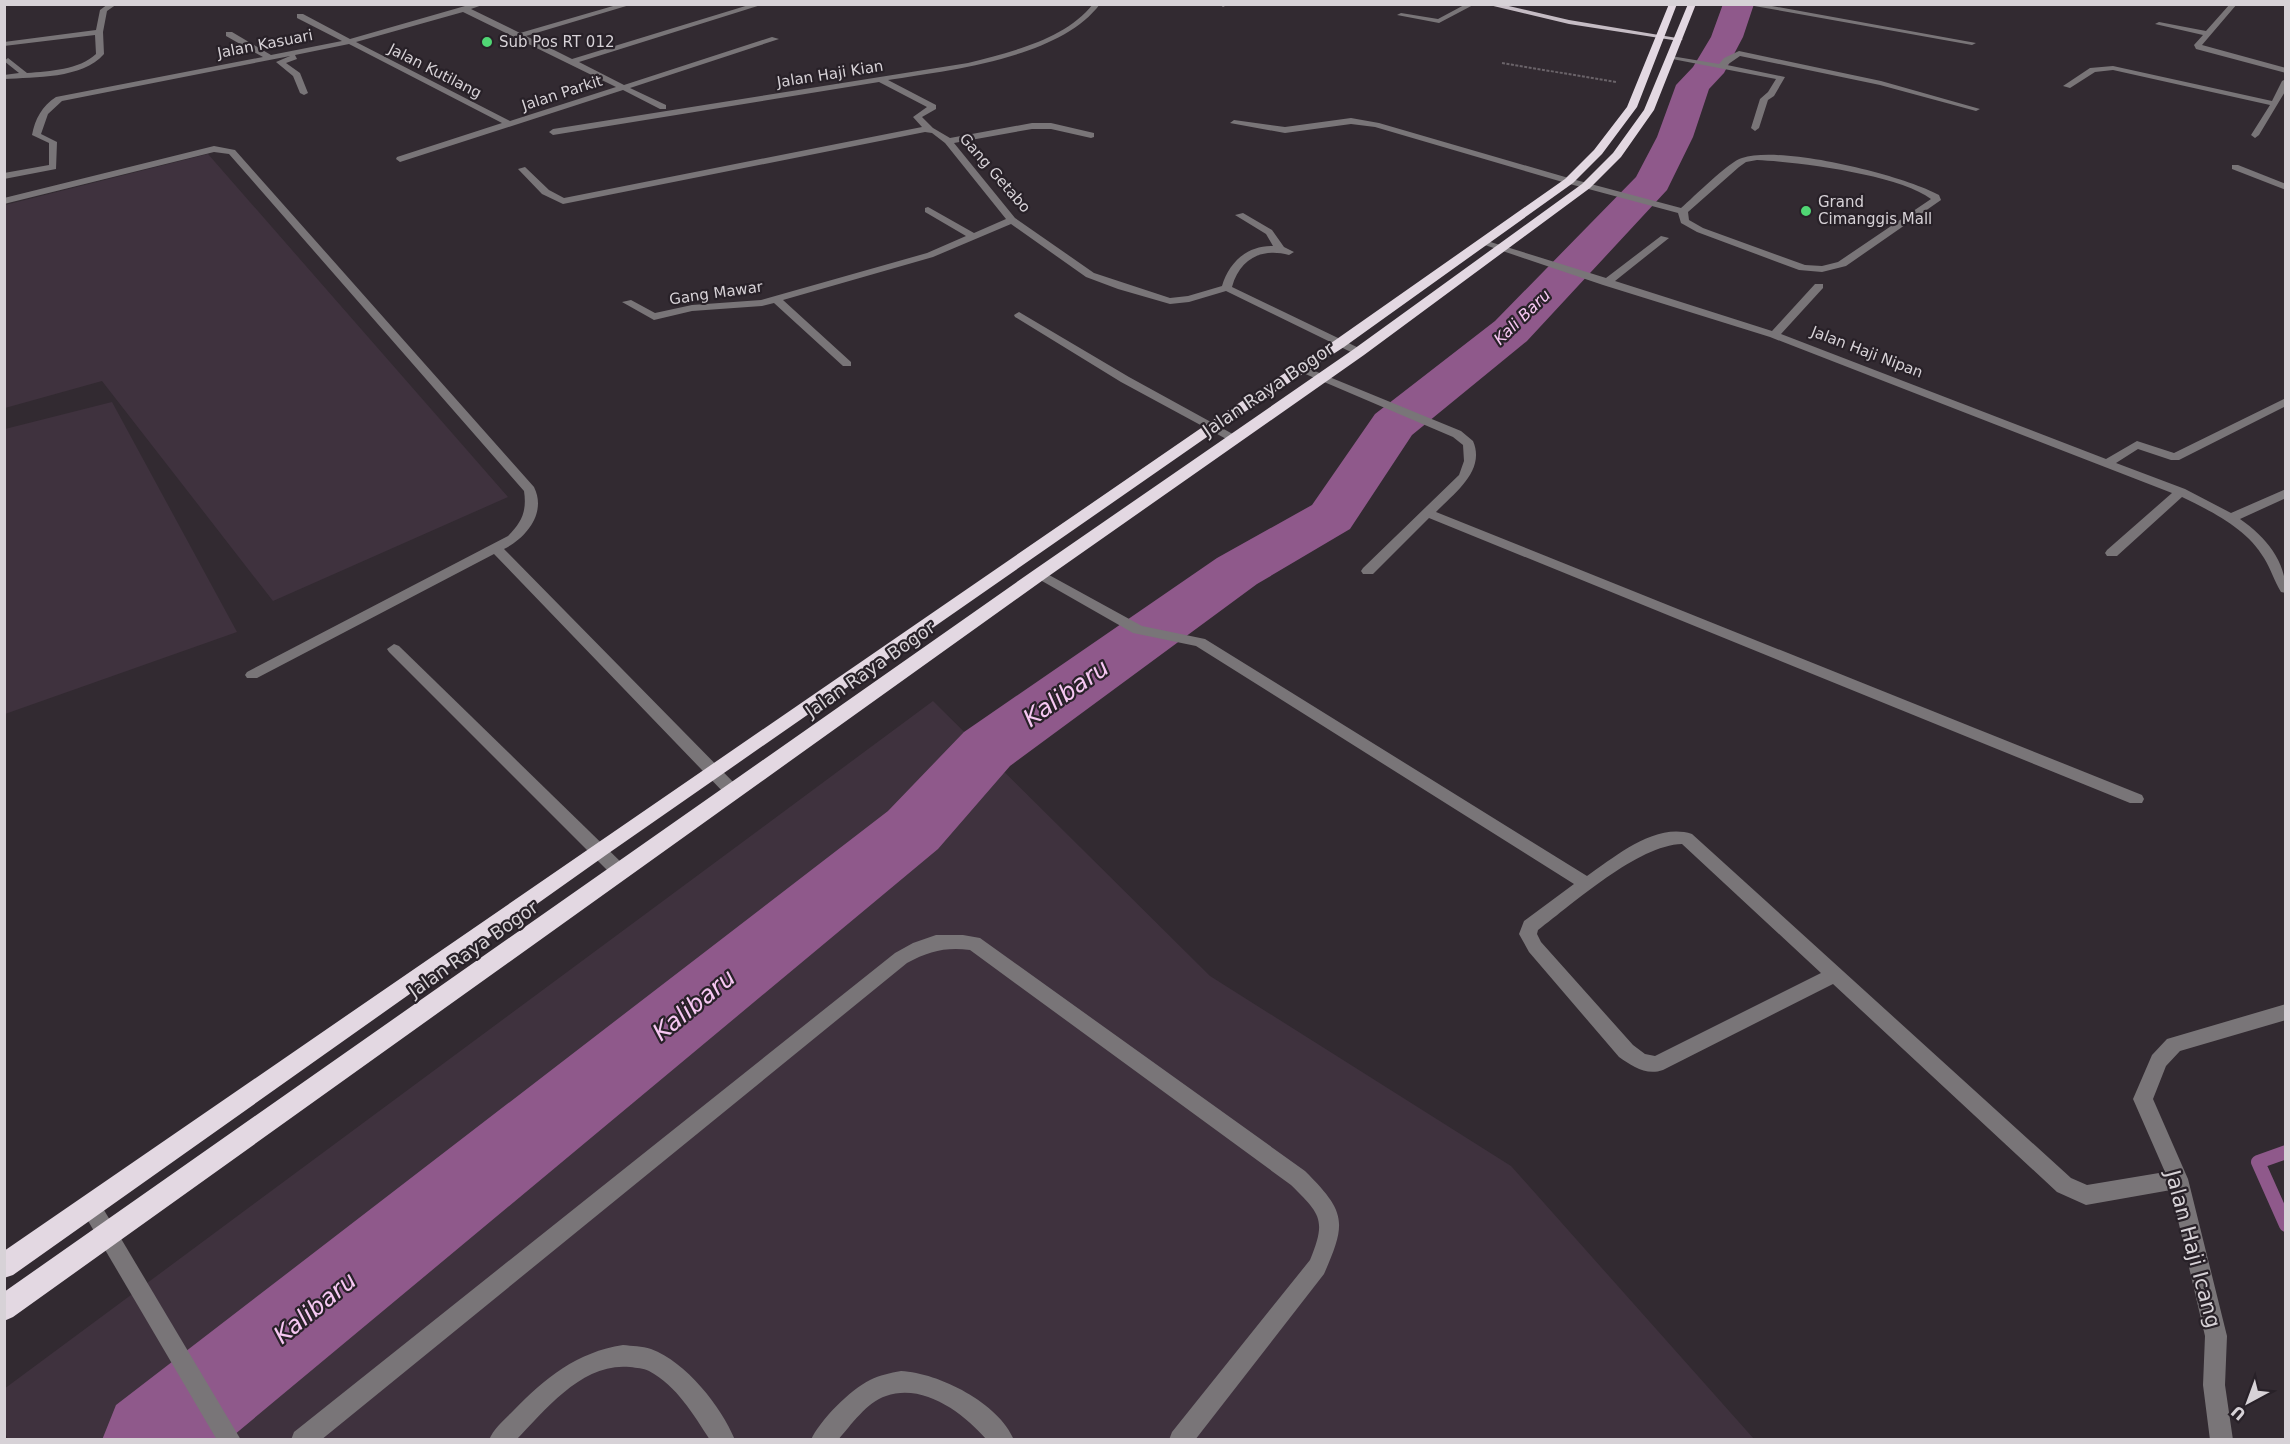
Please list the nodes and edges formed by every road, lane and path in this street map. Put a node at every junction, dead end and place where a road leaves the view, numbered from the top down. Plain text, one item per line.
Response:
1 (114, 4) edge
2 (454, 4) edge
3 (482, 4) edge
4 (630, 4) edge
5 (761, 4) edge
6 (1097, 4) edge
7 (1472, 4) edge
8 (1488, 4) edge
9 (1746, 4) edge
10 (2234, 4) edge
11 (1682, 5) edge
12 (464, 9) junction
13 (300, 15) dead end
14 (1401, 15) dead end
15 (2159, 24) dead end
16 (99, 33) junction
17 (229, 34) dead end
18 (2208, 34) junction
19 (519, 36) junction
20 (1661, 36) junction
21 (775, 39) dead end
22 (1679, 39) junction
23 (348, 42) junction
24 (1972, 43) dead end
25 (4, 44) edge
26 (301, 51) junction
27 (269, 57) junction
28 (1671, 58) junction
29 (8, 60) dead end
30 (572, 63) junction
31 (1503, 63) dead end
32 (1721, 66) junction
33 (2286, 71) edge
34 (25, 75) junction
35 (4, 77) edge
36 (880, 79) junction
37 (2286, 81) edge
38 (1641, 86) junction
39 (2067, 86) dead end
40 (622, 87) junction
41 (304, 93) dead end
42 (2275, 104) junction
43 (663, 107) dead end
44 (1976, 109) dead end
45 (1234, 123) dead end
46 (510, 124) junction
47 (1755, 128) dead end
48 (930, 130) junction
49 (553, 132) dead end
50 (1091, 135) dead end
51 (2255, 135) dead end
52 (948, 141) junction
53 (400, 159) dead end
54 (2235, 167) dead end
55 (522, 169) dead end
56 (4, 176) edge
57 (1577, 184) junction
58 (2286, 188) edge
59 (4, 201) edge
60 (928, 210) dead end
61 (1683, 211) junction
62 (1240, 215) dead end
63 (1012, 220) junction
64 (974, 236) junction
65 (1664, 237) dead end
66 (1481, 242) junction
67 (1501, 250) junction
68 (807, 280) dead end
69 (1607, 283) junction
70 (1819, 286) dead end
71 (816, 288) junction
72 (1227, 288) junction
73 (776, 299) junction
74 (627, 302) dead end
75 (1019, 315) dead end
76 (1774, 335) junction
77 (1339, 344) junction
78 (1359, 352) junction
79 (847, 364) dead end
80 (1300, 368) junction
81 (1322, 377) junction
82 (2286, 401) edge
83 (1212, 427) junction
84 (1234, 438) junction
85 (2107, 463) junction
86 (2181, 492) junction
87 (2286, 493) edge
88 (1427, 513) junction
89 (2232, 518) junction
90 (497, 549) junction
91 (2112, 553) dead end
92 (1368, 571) dead end
93 (1040, 574) junction
94 (2286, 589) edge
95 (394, 649) dead end
96 (252, 675) dead end
97 (713, 772) junction
98 (733, 792) junction
99 (2136, 799) dead end
100 (599, 850) junction
101 (619, 872) junction
102 (1587, 884) junction
103 (1834, 975) junction
104 (2286, 1012) edge
105 (2178, 1179) junction
106 (91, 1207) junction
107 (108, 1236) junction
108 (4, 1266) edge
109 (4, 1308) edge
110 (230, 1440) edge
111 (302, 1440) edge
112 (500, 1440) edge
113 (724, 1440) edge
114 (822, 1440) edge
115 (1003, 1440) edge
116 (1180, 1440) edge
117 (2222, 1440) edge

1 - 16 street
2 - 12 street
3 - 12 street, Jalan Kasuari
4 - 19 street
5 - 30 street
6 - 36 street, Jalan Haji Kian
7 - 14 street
8 - 20 main road
9 - 24 street
10 - 18 street
11 - 20 highway, Jalan Raya Bogor
11 - 22 highway, Jalan Raya Bogor
12 - 19 street
12 - 23 street, Jalan Kasuari
13 - 23 street, Jalan Kutilang
15 - 18 street
16 - 25 street
16 - 34 street
17 - 27 street
18 - 33 street
19 - 30 street
20 - 22 main road
20 - 38 highway, Jalan Raya Bogor
21 - 40 street, Jalan Parkit
22 - 28 highway, Jalan Raya Bogor
23 - 26 street, Jalan Kasuari
23 - 46 street, Jalan Kutilang
26 - 27 street, Jalan Kasuari
26 - 41 street
27 - 56 street, Jalan Kasuari
28 - 32 street
28 - 57 highway, Jalan Raya Bogor
29 - 34 street
30 - 40 street
31 - 38 path
32 - 44 street
32 - 47 street
34 - 35 street
36 - 48 street
36 - 49 street, Jalan Haji Kian
37 - 42 street
38 - 57 highway, Jalan Raya Bogor
39 - 42 street
40 - 43 street
40 - 46 street, Jalan Parkit
42 - 51 street
45 - 57 street
46 - 53 street, Jalan Parkit
48 - 52 street, Gang Getabo
48 - 55 street
50 - 52 street
52 - 63 street, Gang Getabo
54 - 58 street
57 - 61 street
57 - 66 highway, Jalan Raya Bogor
57 - 67 highway, Jalan Raya Bogor
59 - 90 street
60 - 64 street
61 - 61 street
62 - 72 street
63 - 64 street, Gang Mawar
63 - 72 street, Gang Getabo
64 - 71 street, Gang Mawar
65 - 69 street
66 - 67 street, Jalan Haji Nipan
66 - 77 highway, Jalan Raya Bogor
67 - 69 street, Jalan Haji Nipan
67 - 78 highway, Jalan Raya Bogor
68 - 71 street
69 - 76 street, Jalan Haji Nipan
70 - 76 street
71 - 73 street, Gang Mawar
72 - 77 street
73 - 74 street, Gang Mawar
73 - 79 street
75 - 83 street
76 - 85 street, Jalan Haji Nipan
77 - 78 street
77 - 80 highway, Jalan Raya Bogor
78 - 81 highway, Jalan Raya Bogor
80 - 81 street
80 - 83 highway, Jalan Raya Bogor
81 - 84 highway, Jalan Raya Bogor
81 - 88 street
82 - 85 street
83 - 84 street
83 - 97 highway, Jalan Raya Bogor
84 - 93 highway, Jalan Raya Bogor
85 - 86 street, Jalan Haji Nipan
86 - 89 street, Jalan Haji Nipan
86 - 91 street
87 - 89 street
88 - 92 street
88 - 99 street
89 - 94 street, Jalan Haji Nipan
90 - 96 street
90 - 97 street
93 - 98 highway, Jalan Raya Bogor
93 - 102 street
95 - 100 street
97 - 98 street
97 - 100 highway, Jalan Raya Bogor
98 - 101 highway, Jalan Raya Bogor
100 - 101 street
100 - 106 highway, Jalan Raya Bogor
101 - 107 highway, Jalan Raya Bogor
102 - 103 street
102 - 103 street
103 - 105 street
104 - 105 street, Jalan Haji Icang
105 - 117 street, Jalan Haji Icang
106 - 107 street
106 - 108 highway, Jalan Raya Bogor
107 - 109 highway, Jalan Raya Bogor
107 - 110 street
111 - 116 street
112 - 113 street
114 - 115 street

